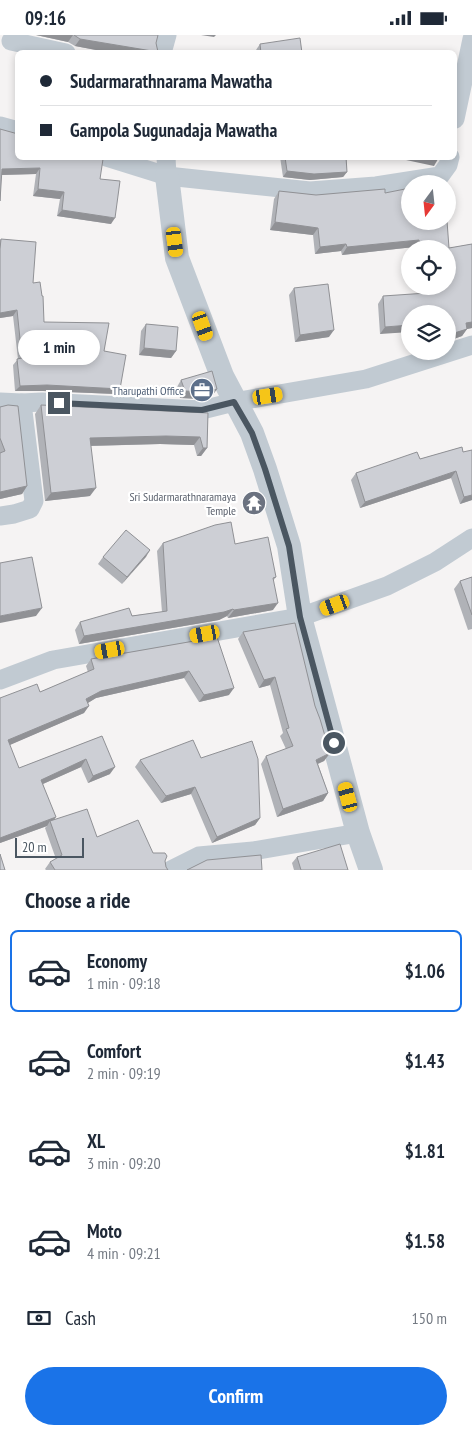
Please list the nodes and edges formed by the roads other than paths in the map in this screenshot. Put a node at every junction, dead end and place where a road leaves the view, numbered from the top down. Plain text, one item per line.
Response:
1 (167, 35) edge
2 (472, 39) edge
3 (11, 41) dead end
4 (52, 50) edge
5 (163, 50) edge
6 (457, 110) edge
7 (0, 127) edge
8 (15, 130) edge
9 (124, 160) edge
10 (449, 160) edge
11 (167, 167) edge
12 (472, 345) edge
13 (0, 402) edge
14 (234, 402) junction
15 (22, 403) junction
16 (0, 516) edge
17 (472, 539) edge
18 (300, 617) junction
19 (0, 680) edge
20 (358, 833) junction
21 (171, 870) edge
22 (371, 870) edge

1 - 5 street
2 - 6 street
3 - 4 street
7 - 8 street
9 - 11 street
10 - 11 street
11 - 14 street
12 - 14 street
13 - 15 street
14 - 15 street
14 - 18 street
15 - 16 street
17 - 18 street
18 - 19 street
18 - 20 street
20 - 21 street
20 - 22 street

